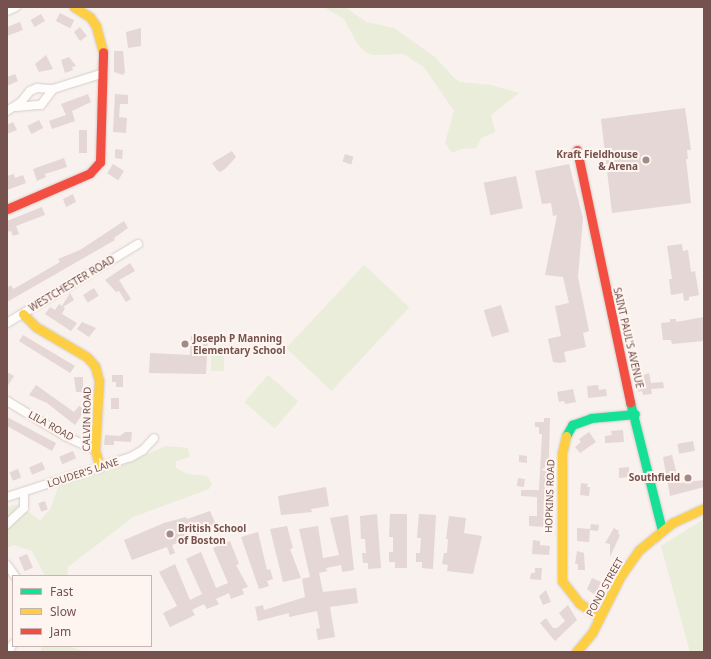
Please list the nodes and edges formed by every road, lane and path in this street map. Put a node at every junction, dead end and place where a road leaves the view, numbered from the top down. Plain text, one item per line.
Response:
1 (16, 7) edge
2 (74, 7) edge
3 (7, 10) edge
4 (104, 73) junction
5 (53, 89) junction
6 (15, 108) junction
7 (7, 111) edge
8 (577, 150) dead end
9 (7, 209) edge
10 (138, 244) dead end
11 (23, 314) junction
12 (7, 323) edge
13 (7, 401) edge
14 (635, 414) junction
15 (154, 438) dead end
16 (96, 450) junction
17 (100, 467) junction
18 (24, 492) junction
19 (7, 497) edge
20 (704, 508) edge
21 (7, 524) edge
22 (659, 532) junction
23 (7, 565) edge
24 (14, 575) edge
25 (600, 617) junction
26 (576, 652) edge

1 - 3 street
2 - 4 street
4 - 5 street
4 - 9 street
5 - 6 street
5 - 6 street
6 - 7 street
8 - 14 street, SAINT PAUL'S AVENUE
10 - 11 street, WESTCHESTER ROAD
11 - 12 street, WESTCHESTER ROAD
11 - 16 street, CALVIN ROAD
13 - 16 street, LILA ROAD
14 - 22 street, SAINT PAUL'S AVENUE
14 - 25 street, HOPKINS ROAD
15 - 17 street, LOUDER'S LANE
16 - 17 street, CALVIN ROAD
17 - 18 street, LOUDER'S LANE
18 - 19 street, LOUDER'S LANE
18 - 21 street
20 - 22 street, POND STREET
22 - 25 street, POND STREET
23 - 24 street
25 - 26 street, POND STREET

